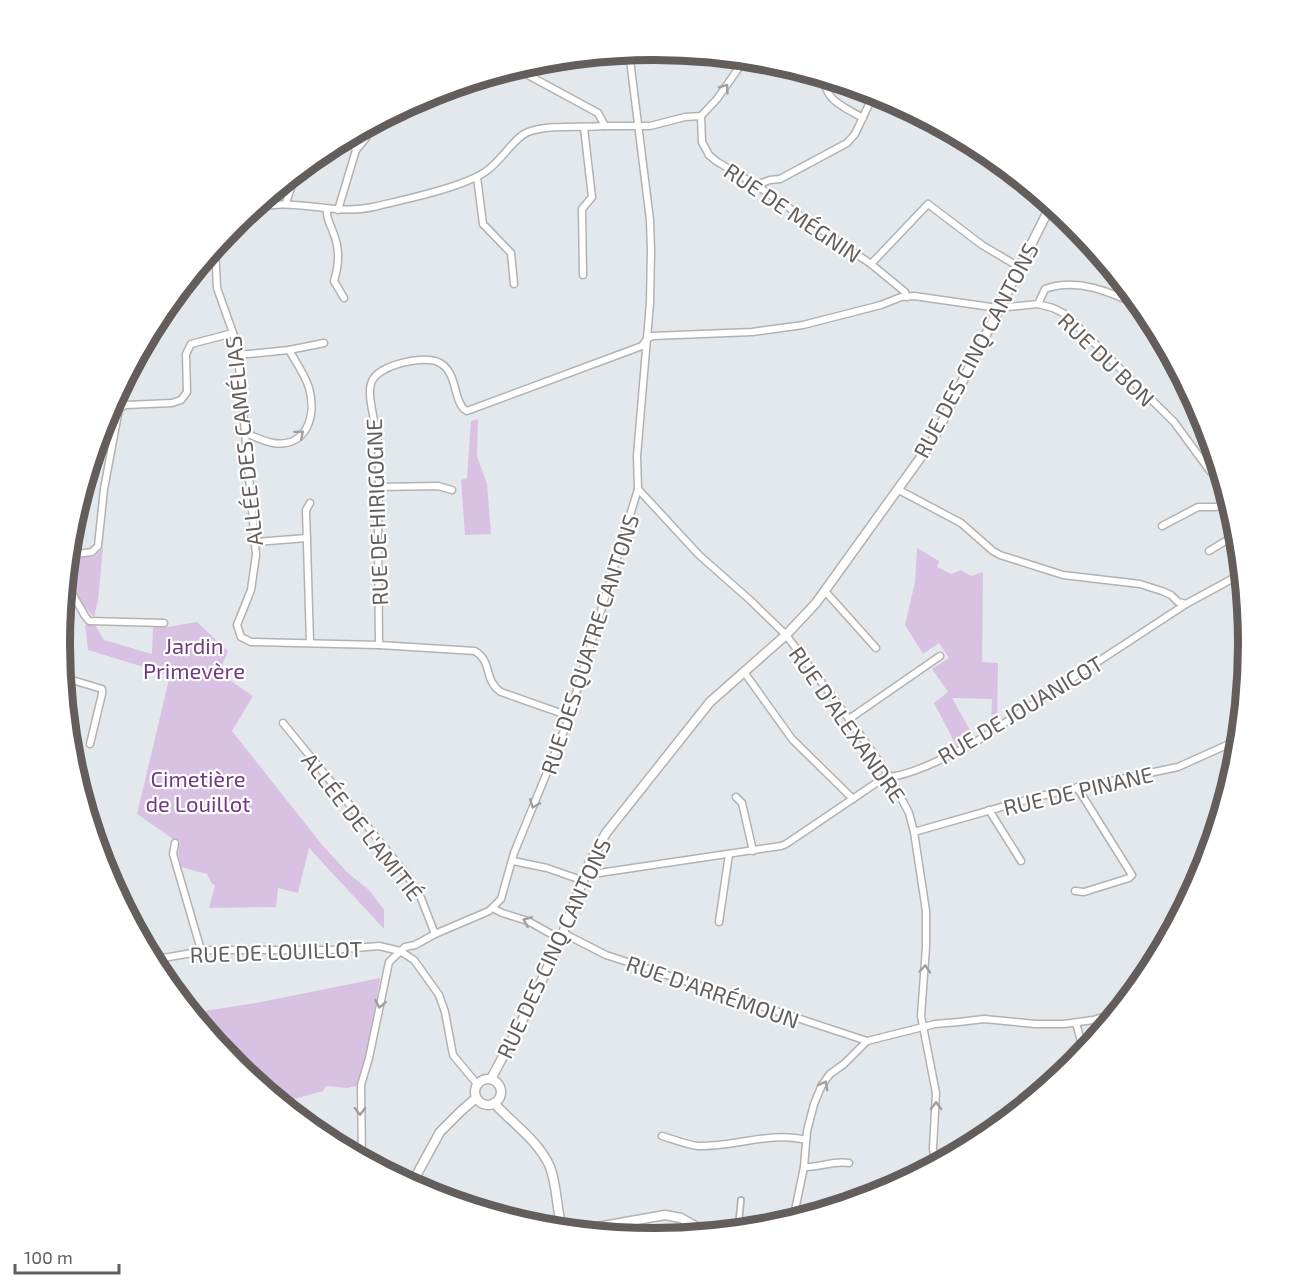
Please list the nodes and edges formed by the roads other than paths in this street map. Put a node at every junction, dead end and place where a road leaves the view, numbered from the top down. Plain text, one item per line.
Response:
1 (630, 61) edge
2 (740, 67) edge
3 (526, 74) edge
4 (824, 86) edge
5 (871, 102) edge
6 (702, 116) junction
7 (863, 118) junction
8 (640, 125) junction
9 (605, 126) junction
10 (584, 128) junction
11 (367, 135) edge
12 (353, 143) edge
13 (356, 150) junction
14 (477, 177) junction
15 (756, 185) junction
16 (291, 186) edge
17 (286, 203) junction
18 (268, 205) edge
19 (327, 209) junction
20 (338, 210) junction
21 (1047, 213) edge
22 (216, 257) edge
23 (871, 264) junction
24 (1018, 267) junction
25 (583, 275) dead end
26 (514, 284) dead end
27 (907, 297) junction
28 (344, 298) dead end
29 (1124, 299) edge
30 (1038, 304) junction
31 (998, 308) junction
32 (233, 333) junction
33 (647, 339) junction
34 (324, 343) dead end
35 (289, 350) junction
36 (238, 355) junction
37 (120, 409) edge
38 (119, 411) edge
39 (246, 433) junction
40 (1211, 471) edge
41 (378, 487) junction
42 (452, 489) dead end
43 (638, 489) junction
44 (897, 489) junction
45 (310, 503) dead end
46 (1221, 505) edge
47 (1162, 526) dead end
48 (307, 538) junction
49 (1228, 540) edge
50 (255, 542) junction
51 (1209, 551) dead end
52 (77, 554) edge
53 (1234, 578) edge
54 (825, 591) junction
55 (72, 593) edge
56 (1186, 604) junction
57 (164, 623) dead end
58 (786, 635) junction
59 (310, 643) junction
60 (379, 645) junction
61 (876, 648) dead end
62 (940, 656) dead end
63 (744, 672) junction
64 (71, 680) edge
65 (569, 716) junction
66 (849, 719) junction
67 (283, 723) dead end
68 (90, 744) dead end
69 (1228, 745) edge
70 (890, 777) junction
71 (1077, 787) junction
72 (736, 797) dead end
73 (853, 799) junction
74 (990, 810) junction
75 (914, 832) junction
76 (175, 843) dead end
77 (753, 851) junction
78 (729, 854) junction
79 (513, 861) junction
80 (1022, 861) dead end
81 (587, 870) junction
82 (584, 881) junction
83 (1075, 891) dead end
84 (493, 908) junction
85 (719, 922) dead end
86 (435, 934) junction
87 (561, 936) junction
88 (201, 950) junction
89 (400, 951) junction
90 (162, 958) edge
91 (1104, 1015) edge
92 (1076, 1023) junction
93 (922, 1027) junction
94 (867, 1041) junction
95 (1081, 1041) edge
96 (491, 1079) junction
97 (477, 1084) junction
98 (476, 1098) junction
99 (494, 1103) junction
100 (662, 1136) dead end
101 (806, 1140) junction
102 (362, 1150) edge
103 (933, 1156) edge
104 (849, 1163) dead end
105 (804, 1167) junction
106 (415, 1177) edge
107 (741, 1200) dead end
108 (795, 1210) edge
109 (561, 1220) edge
110 (739, 1222) edge
111 (603, 1226) edge
112 (696, 1227) edge

1 - 8 street, RUE DES QUATRE CANTONS
6 -> 2 street
3 - 9 street
4 - 7 street
5 - 7 street
6 - 8 street
6 - 15 street, RUE DE MÉGNIN
7 - 15 street
8 - 9 street
8 - 33 street, RUE DES QUATRE CANTONS
9 - 10 street
10 - 14 street
10 - 25 street
11 - 13 street
12 - 13 street
13 - 20 street
14 - 20 street
14 - 26 street
15 - 23 street, RUE DE MÉGNIN
16 - 17 street
17 - 18 street
17 - 19 street
19 - 20 street
19 - 28 street
21 - 24 street, RUE DES CINQ CANTONS
22 - 32 street, ALLÉE DES CAMÉLIAS
23 - 24 street
23 - 27 street, RUE DE MÉGNIN
24 - 31 street, RUE DES CINQ CANTONS
27 - 31 street, RUE DE HIRIGOGNE
27 - 33 street, RUE DE HIRIGOGNE
29 - 30 street
30 - 31 street, RUE DE HIRIGOGNE
30 - 40 street, RUE DU BON
31 - 44 street, RUE DES CINQ CANTONS
32 - 36 street, ALLÉE DES CAMÉLIAS
32 - 37 street
33 - 41 street, RUE DE HIRIGOGNE
33 - 43 street, RUE DES QUATRE CANTONS
34 - 35 street
35 - 36 street
39 -> 35 street
36 - 39 street, ALLÉE DES CAMÉLIAS
38 - 52 street
39 - 50 street, ALLÉE DES CAMÉLIAS
41 - 42 street
41 - 60 street, RUE DE HIRIGOGNE
43 - 58 street, RUE D'ALEXANDRE
43 - 65 street, RUE DES QUATRE CANTONS
44 - 54 street, RUE DES CINQ CANTONS
44 - 56 street
45 - 48 street
46 - 47 street
48 - 50 street
48 - 59 street
49 - 51 street
50 - 59 street, ALLÉE DES CAMÉLIAS
53 - 56 street, RUE DE JOUANICOT
54 - 58 street, RUE DES CINQ CANTONS
54 - 61 street
55 - 57 street
56 - 70 street, RUE DE JOUANICOT
58 - 63 street, RUE DES CINQ CANTONS
58 - 66 street, RUE D'ALEXANDRE
59 - 60 street
60 - 65 street
62 - 66 street
63 - 73 street
63 - 81 street, RUE DES CINQ CANTONS
64 - 68 street
65 -> 79 street, RUE DES QUATRE CANTONS
66 - 70 street, RUE D'ALEXANDRE
67 - 86 street, ALLÉE DE L'AMITIÉ
69 - 71 street, RUE DE PINANE
70 - 73 street, RUE DE JOUANICOT
70 - 75 street, RUE D'ALEXANDRE
71 - 74 street, RUE DE PINANE
71 - 83 street
72 - 77 street
73 - 77 street, RUE DE JOUANICOT
74 - 75 street, RUE DE PINANE
74 - 80 street
93 -> 75 street, RUE D'ALEXANDRE
76 - 88 street
77 - 78 street, RUE DE JOUANICOT
78 - 81 street, RUE DE JOUANICOT
78 - 85 street
79 - 82 street
79 - 84 street, RUE DES QUATRE CANTONS
81 - 82 street, RUE DES CINQ CANTONS
82 - 87 street, RUE DES CINQ CANTONS
84 - 86 street
87 -> 84 street, RUE D'ARRÉMOUN
86 - 89 street
87 - 94 street, RUE D'ARRÉMOUN
87 - 96 street, RUE DES CINQ CANTONS
88 - 89 street, RUE DE LOUILLOT
88 - 90 street, RUE DE LOUILLOT
89 - 97 street
89 -> 102 street
91 - 92 street
92 - 93 street
92 - 95 street
93 - 94 street
103 -> 93 street, RUE D'ALEXANDRE
101 -> 94 street
96 - 97 street
96 - 99 street
97 - 98 street
98 - 99 street
98 - 106 street
99 - 109 street
100 - 101 street
101 - 105 street
104 - 105 street
105 - 108 street
107 - 110 street
111 - 112 street

